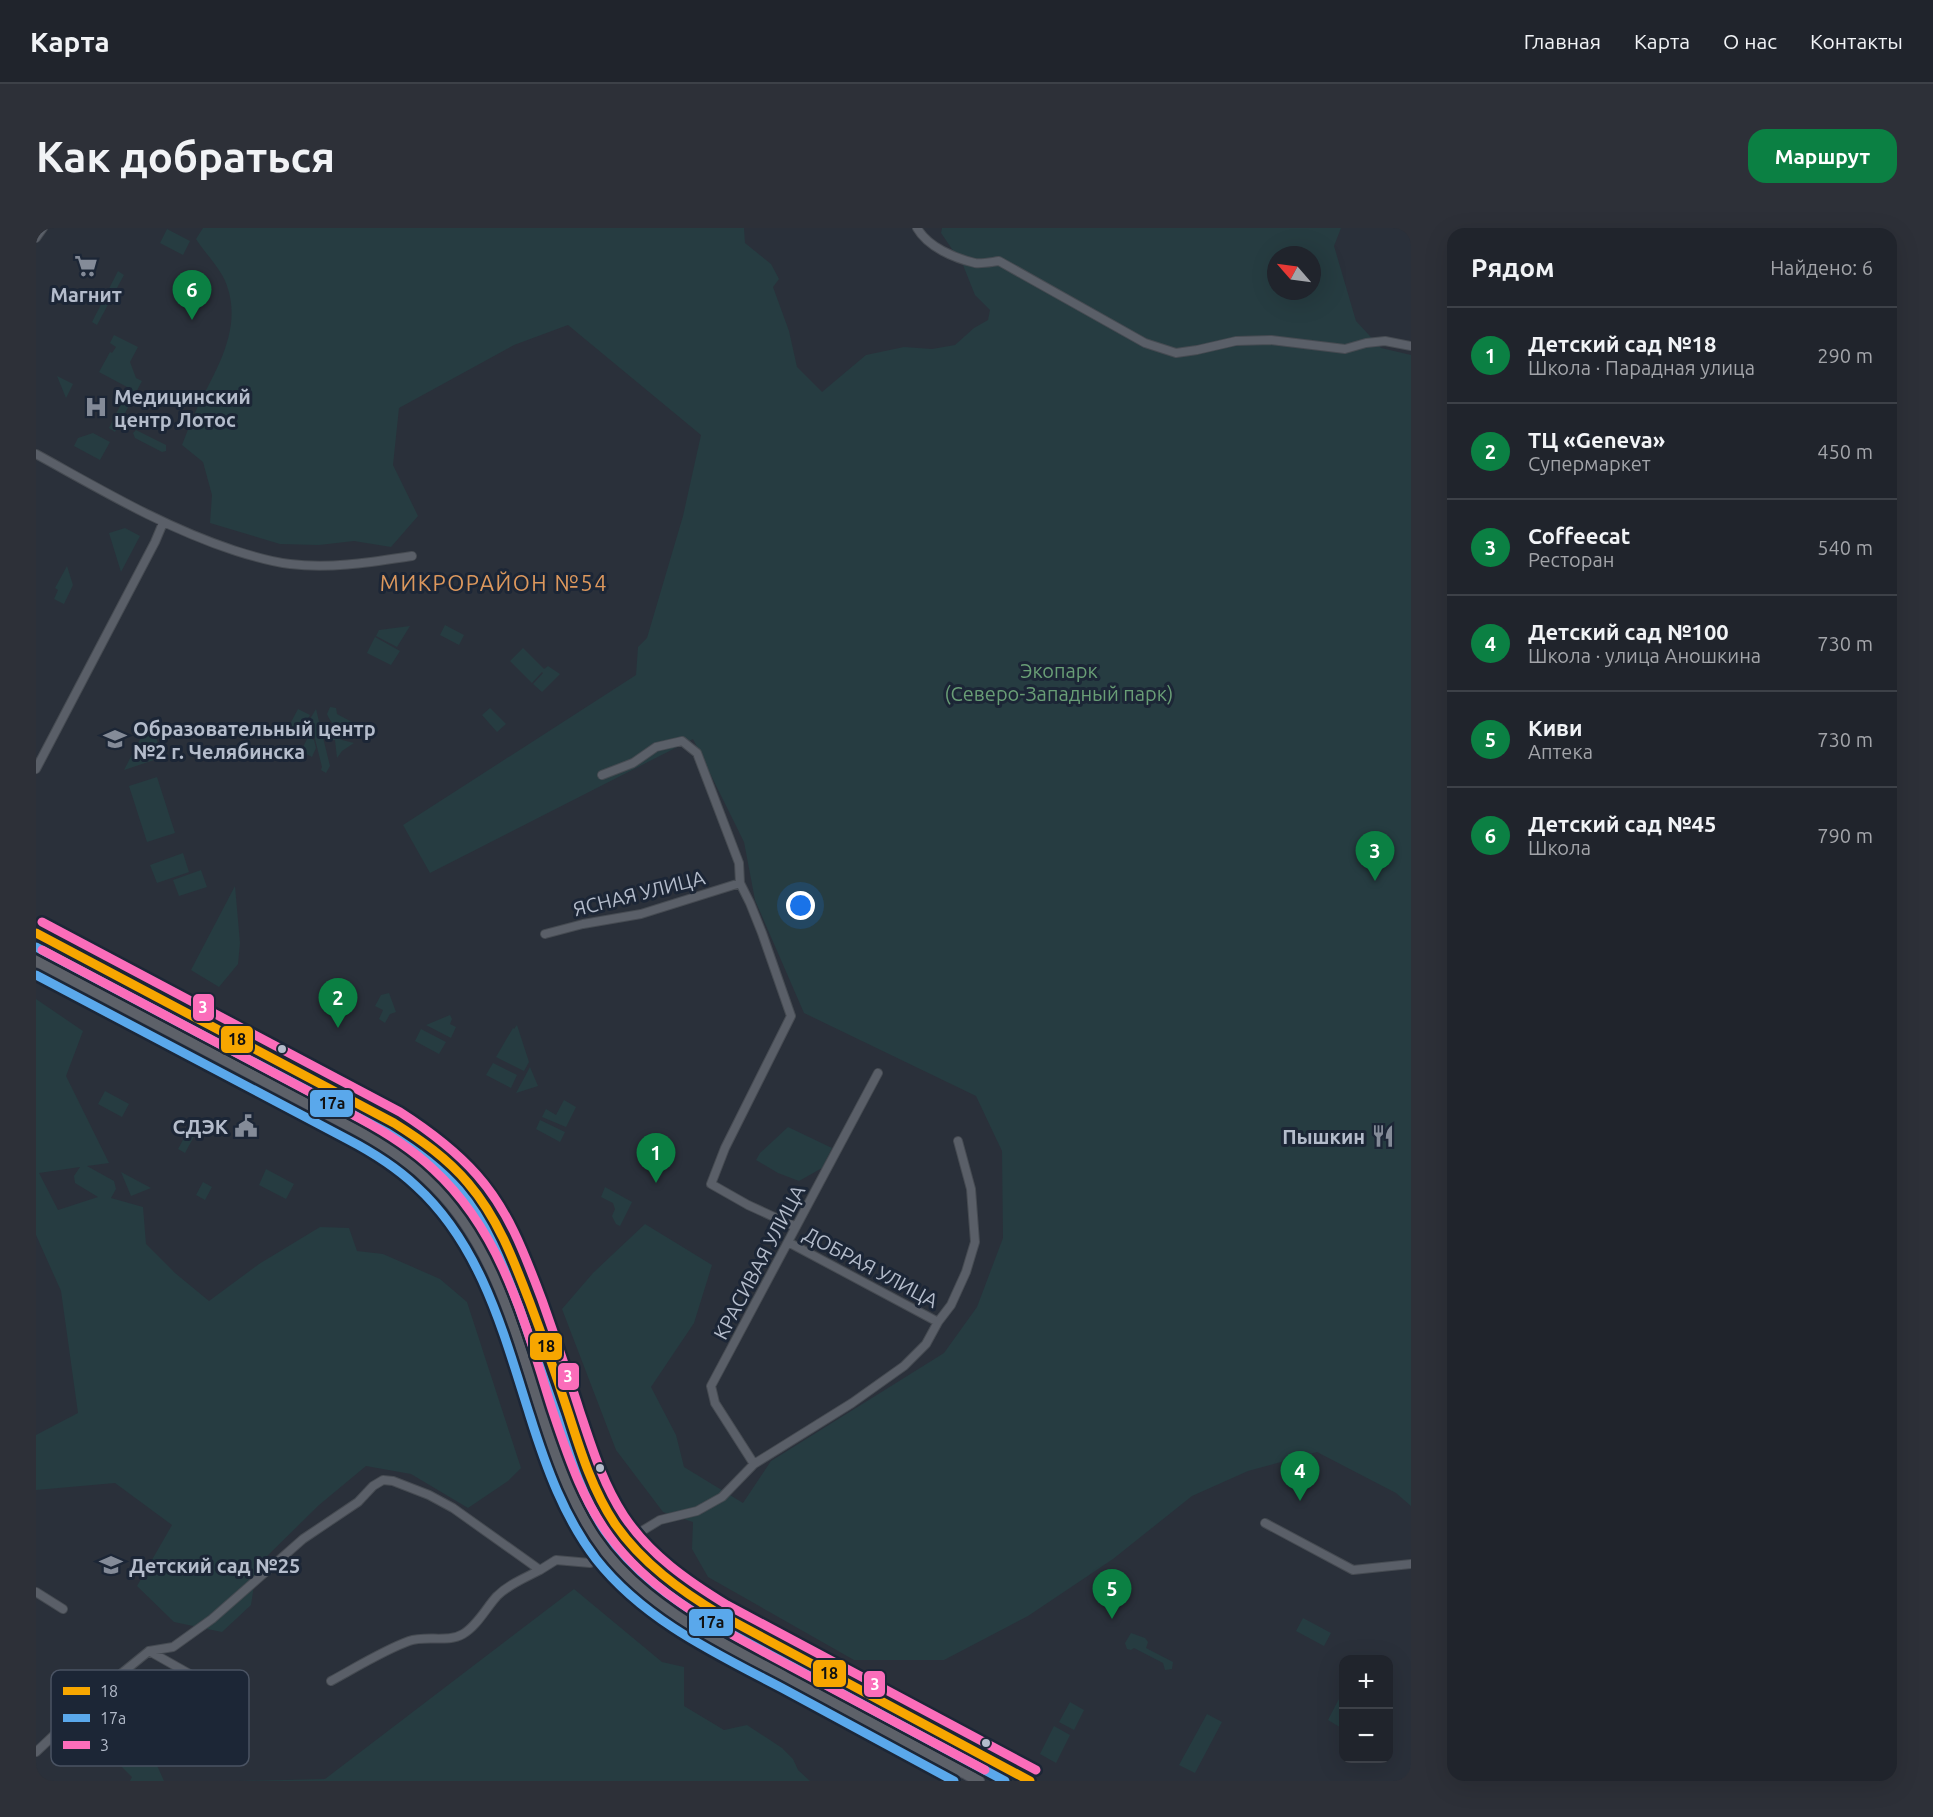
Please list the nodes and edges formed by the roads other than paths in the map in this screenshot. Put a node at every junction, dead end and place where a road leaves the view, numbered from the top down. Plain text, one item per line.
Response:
1 (43, 228) edge
2 (917, 228) edge
3 (36, 238) edge
4 (1411, 346) edge
5 (36, 454) edge
6 (163, 523) junction
7 (412, 556) dead end
8 (36, 769) edge
9 (602, 775) dead end
10 (740, 884) junction
11 (36, 933) edge
12 (546, 934) dead end
13 (36, 961) edge
14 (878, 1073) dead end
15 (407, 1130) junction
16 (957, 1141) dead end
17 (394, 1152) junction
18 (796, 1227) junction
19 (788, 1242) junction
20 (938, 1322) junction
21 (754, 1464) junction
22 (1265, 1523) dead end
23 (627, 1540) junction
24 (607, 1554) junction
25 (1411, 1564) edge
26 (540, 1570) junction
27 (36, 1592) edge
28 (63, 1609) dead end
29 (149, 1651) junction
30 (126, 1670) edge
31 (183, 1670) edge
32 (331, 1681) dead end
33 (51, 1738) edge
34 (36, 1752) edge
35 (975, 1752) junction
36 (964, 1773) junction
37 (1025, 1778) edge
38 (979, 1781) edge
39 (1008, 1781) edge

1 - 3 street
2 - 4 street
5 - 6 street
6 - 7 street
6 - 8 street
9 - 10 street
10 - 12 street, ЯСНАЯ УЛИЦА
10 - 18 street
11 - 15 main road
13 - 17 main road
14 - 18 street, КРАСИВАЯ УЛИЦА
15 - 17 main road
15 - 23 main road
16 - 20 street
17 - 24 main road
18 - 19 street, КРАСИВАЯ УЛИЦА
19 - 20 street, ДОБРАЯ УЛИЦА
19 - 21 street, КРАСИВАЯ УЛИЦА
20 - 21 street
21 - 23 street
22 - 25 street
23 - 24 main road
23 - 35 main road
24 - 26 street
24 - 36 main road
26 - 29 street
26 - 32 street
27 - 28 street
29 - 30 street
29 - 31 street
33 - 34 street
35 - 36 main road
35 - 37 main road
36 - 38 main road
37 - 39 main road

